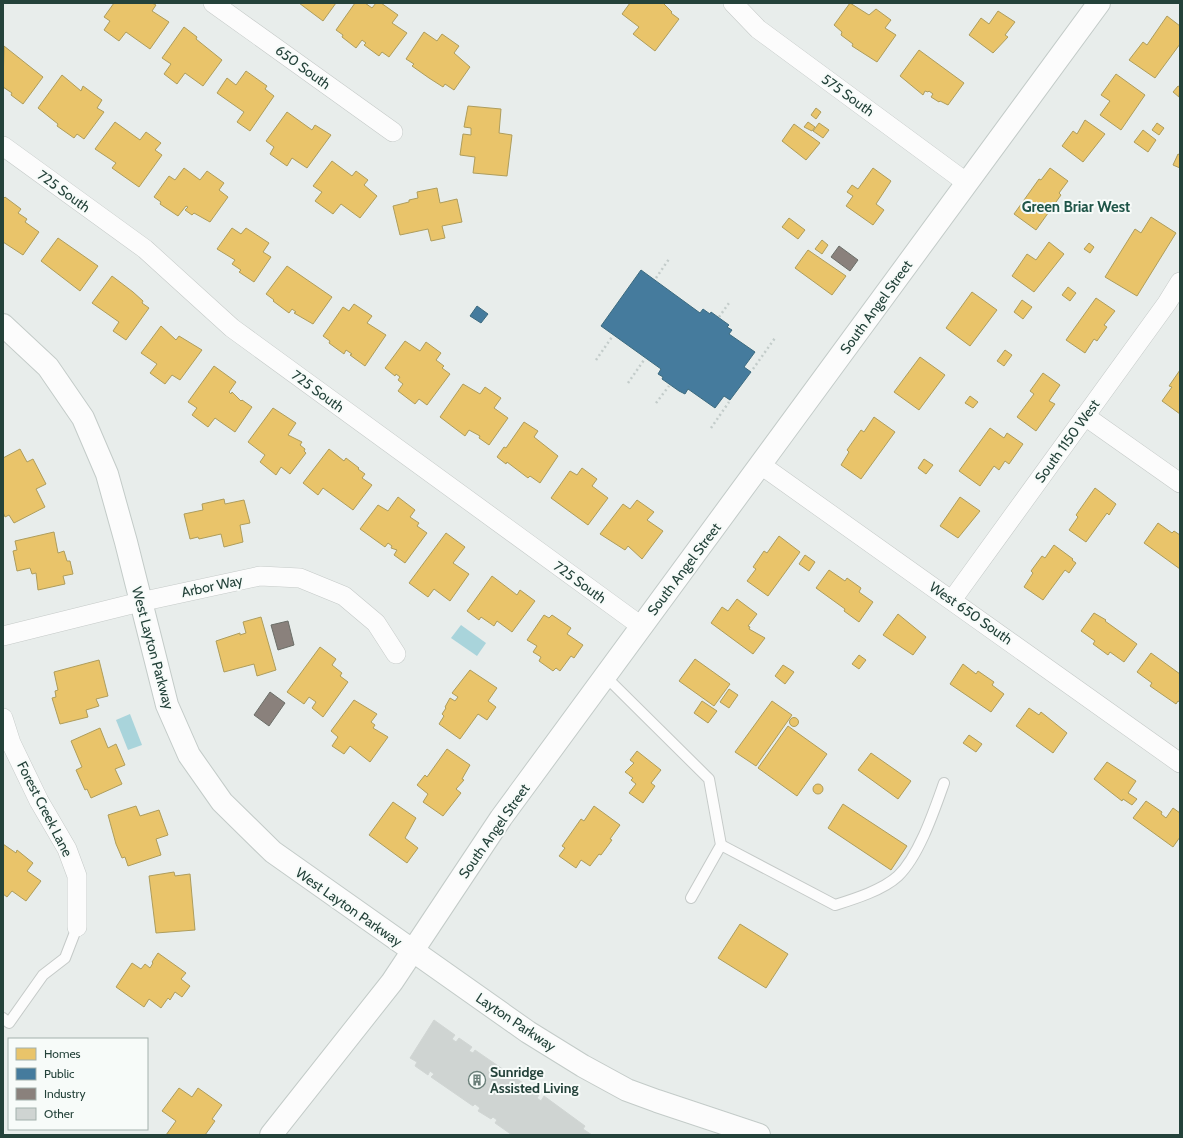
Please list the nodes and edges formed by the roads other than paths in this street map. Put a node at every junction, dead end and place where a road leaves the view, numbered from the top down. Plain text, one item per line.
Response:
1 (732, 3) edge
2 (1099, 3) edge
3 (216, 4) edge
4 (393, 132) dead end
5 (3, 146) edge
6 (967, 183) junction
7 (1180, 282) edge
8 (3, 325) edge
9 (1085, 416) junction
10 (761, 465) junction
11 (1180, 483) edge
12 (952, 600) junction
13 (140, 602) junction
14 (641, 626) junction
15 (3, 636) edge
16 (396, 654) dead end
17 (605, 676) junction
18 (3, 718) edge
19 (1180, 763) edge
20 (944, 783) dead end
21 (721, 845) junction
22 (691, 898) dead end
23 (77, 927) joint
24 (412, 951) junction
25 (3, 1018) edge
26 (271, 1135) edge
27 (760, 1135) edge

1 - 6 street, 575 South
2 - 6 main road, South Angel Street
3 - 4 street, 650 South
5 - 14 street, 725 South
6 - 10 main road, South Angel Street
7 - 9 street, South 1150 West
8 - 13 main road, West Layton Parkway
9 - 11 street
9 - 12 street, South 1150 West
10 - 12 street, West 650 South
10 - 14 main road, South Angel Street
12 - 19 street, West 650 South
13 - 15 street, Arbor Way
13 - 16 street, Arbor Way
13 - 24 main road, West Layton Parkway
14 - 17 main road, South Angel Street
17 - 21 lane
17 - 24 main road, South Angel Street
18 - 23 street, Forest Creek Lane
20 - 21 lane
21 - 22 lane
23 - 25 lane
24 - 26 main road, South Angel Street
24 - 27 main road, Layton Parkway

